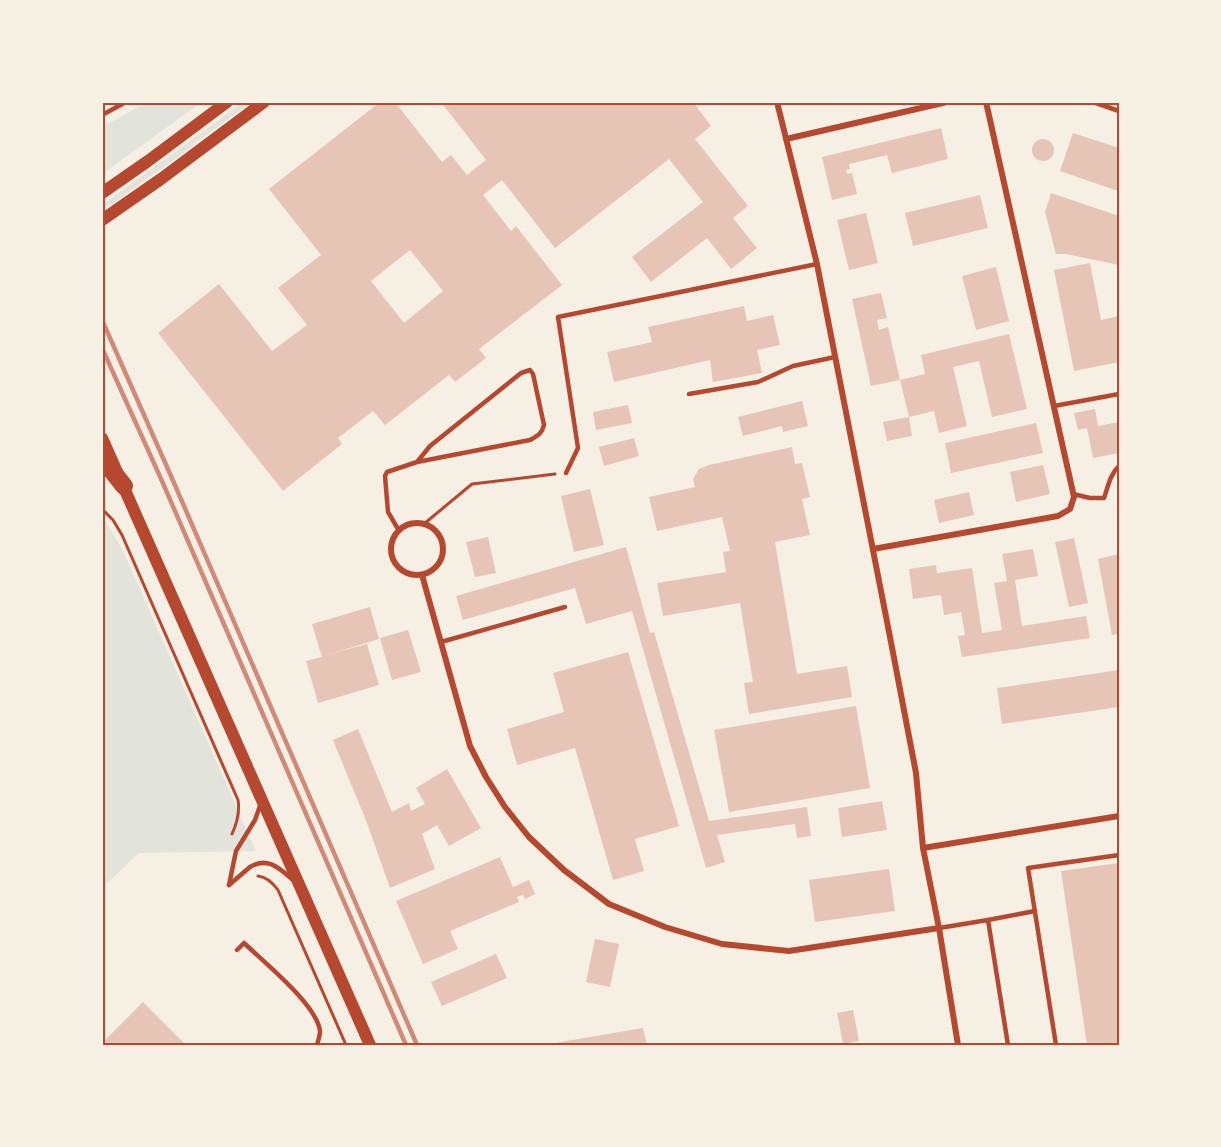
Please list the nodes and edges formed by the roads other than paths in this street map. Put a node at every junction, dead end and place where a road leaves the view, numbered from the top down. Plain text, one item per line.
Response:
1 (126, 102) edge
2 (227, 102) edge
3 (264, 102) edge
4 (777, 102) edge
5 (946, 102) edge
6 (986, 102) edge
7 (1092, 102) edge
8 (1119, 111) edge
9 (102, 115) edge
10 (786, 140) junction
11 (102, 193) edge
12 (102, 220) edge
13 (817, 264) junction
14 (835, 357) junction
15 (689, 394) dead end
16 (1119, 394) edge
17 (1054, 406) junction
18 (102, 438) edge
19 (102, 458) edge
20 (417, 462) junction
21 (1119, 466) edge
22 (566, 473) road end
23 (124, 486) junction
24 (1073, 495) junction
25 (398, 529) junction
26 (873, 549) junction
27 (422, 575) junction
28 (565, 607) dead end
29 (441, 642) junction
30 (262, 801) junction
31 (1119, 816) edge
32 (923, 848) junction
33 (1119, 855) edge
34 (300, 886) junction
35 (1035, 911) junction
36 (988, 920) junction
37 (939, 928) junction
38 (237, 950) dead end
39 (317, 1045) edge
40 (370, 1045) edge
41 (958, 1045) edge
42 (1008, 1045) edge
43 (1056, 1045) edge

1 - 9 lane
2 - 11 main road
3 - 12 main road
4 - 10 street
5 - 10 street
6 - 17 street
7 - 8 lane
10 - 13 street
13 - 14 street
13 - 22 lane
14 - 15 lane
14 - 26 street
16 - 17 lane
17 - 24 street
18 - 23 main road
19 - 23 highway
20 - 20 lane
20 - 25 lane
21 - 24 lane
23 - 30 main road
24 - 26 street
25 - 27 street
25 - 27 street
26 - 32 street
27 - 29 street
28 - 29 lane
29 - 37 street
30 - 34 main road
30 - 34 lane
31 - 32 street
32 - 37 street
33 - 35 lane
34 - 40 main road
35 - 36 lane
35 - 43 lane
36 - 37 lane
36 - 42 lane
37 - 41 street
38 - 39 lane

